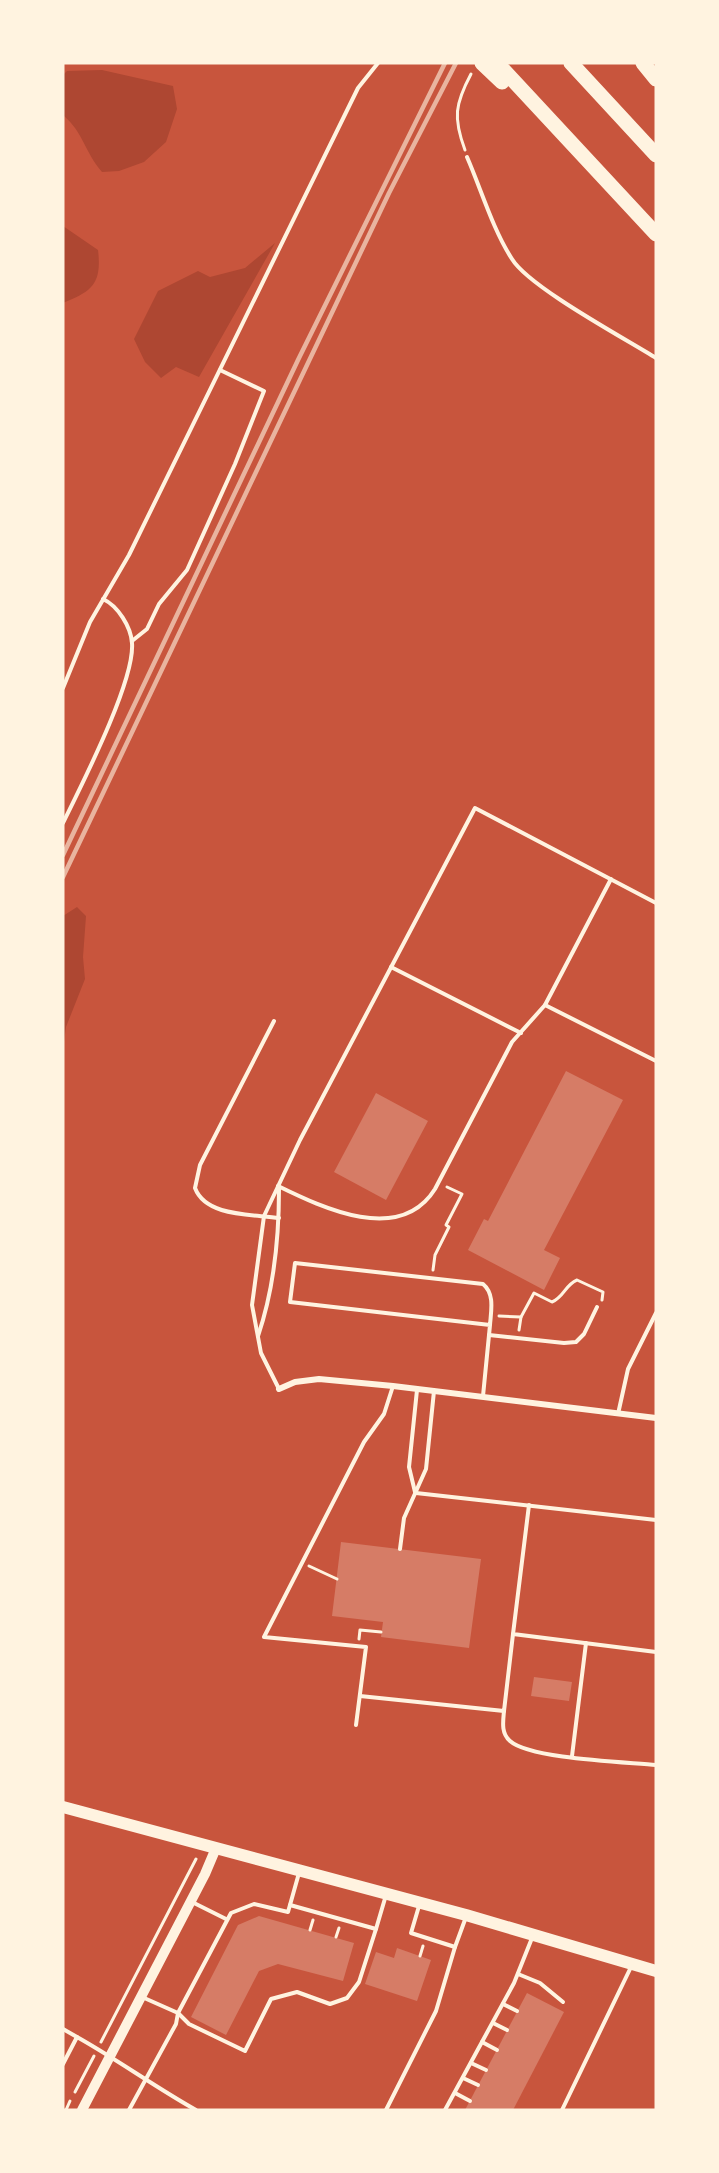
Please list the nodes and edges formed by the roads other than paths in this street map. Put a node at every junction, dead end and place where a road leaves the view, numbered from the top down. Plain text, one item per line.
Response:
1 (378, 63) edge
2 (571, 63) edge
3 (643, 63) edge
4 (486, 67) edge
5 (656, 79) edge
6 (656, 155) edge
7 (468, 158) road end
8 (656, 234) edge
9 (656, 358) edge
10 (220, 370) junction
11 (103, 599) junction
12 (132, 641) junction
13 (63, 688) edge
14 (63, 823) edge
15 (611, 879) junction
16 (656, 903) edge
17 (391, 967) junction
18 (545, 1005) junction
19 (274, 1021) dead end
20 (521, 1033) junction
21 (656, 1061) edge
22 (279, 1186) junction
23 (264, 1216) junction
24 (279, 1218) junction
25 (597, 1306) dead end
26 (656, 1313) edge
27 (490, 1325) junction
28 (489, 1335) junction
29 (258, 1336) junction
30 (393, 1386) junction
31 (279, 1389) joint
32 (417, 1389) junction
33 (434, 1391) junction
34 (483, 1397) junction
35 (618, 1414) junction
36 (656, 1418) edge
37 (416, 1493) junction
38 (528, 1505) junction
39 (656, 1520) edge
40 (400, 1549) dead end
41 (513, 1634) junction
42 (586, 1643) junction
43 (656, 1652) edge
44 (360, 1696) junction
45 (504, 1711) junction
46 (356, 1725) dead end
47 (572, 1756) junction
48 (656, 1765) edge
49 (63, 1807) edge
50 (216, 1848) junction
51 (299, 1870) junction
52 (387, 1894) junction
53 (191, 1902) junction
54 (421, 1903) junction
55 (290, 1905) junction
56 (466, 1915) junction
57 (226, 1919) junction
58 (376, 1929) junction
59 (533, 1934) junction
60 (455, 1947) junction
61 (632, 1964) junction
62 (656, 1971) edge
63 (518, 1974) junction
64 (141, 1997) junction
65 (563, 2002) dead end
66 (503, 2004) junction
67 (517, 2011) dead end
68 (178, 2013) junction
69 (492, 2023) junction
70 (63, 2030) edge
71 (507, 2030) dead end
72 (78, 2037) junction
73 (482, 2042) junction
74 (497, 2050) dead end
75 (109, 2059) junction
76 (471, 2063) junction
77 (63, 2064) edge
78 (486, 2070) dead end
79 (147, 2078) junction
80 (463, 2078) junction
81 (478, 2085) dead end
82 (455, 2093) junction
83 (470, 2101) dead end
84 (82, 2110) edge
85 (129, 2110) edge
86 (196, 2110) edge
87 (386, 2110) edge
88 (445, 2110) edge
89 (562, 2110) edge

1 - 10 lane
2 - 6 highway
3 - 5 highway
4 - 8 highway
7 - 9 lane
10 - 11 lane
10 - 12 lane
11 - 12 lane
11 - 13 lane
12 - 14 lane
15 - 16 lane
15 - 17 lane
15 - 18 lane
17 - 20 lane
17 - 22 lane
18 - 20 lane
18 - 21 lane
19 - 23 lane
20 - 22 lane
22 - 23 lane
22 - 24 lane
23 - 24 lane
23 - 29 lane
24 - 29 lane
25 - 28 lane
26 - 35 lane
27 - 27 lane
27 - 28 lane
28 - 34 lane
29 - 31 lane
30 - 31 street
30 - 32 street
30 - 44 lane
32 - 33 street
32 - 37 lane
33 - 34 street
33 - 37 lane
34 - 35 street
35 - 36 street
37 - 38 lane
37 - 40 lane
38 - 39 lane
38 - 41 lane
41 - 42 lane
41 - 45 lane
42 - 43 lane
42 - 47 lane
44 - 45 lane
44 - 46 lane
45 - 47 lane
47 - 48 lane
49 - 50 main road
50 - 51 main road
50 - 53 street
51 - 52 main road
51 - 55 lane
52 - 54 main road
52 - 58 lane
53 - 57 lane
53 - 64 street
54 - 56 main road
54 - 60 lane
55 - 57 lane
55 - 58 lane
56 - 59 main road
56 - 60 lane
57 - 68 lane
58 - 68 lane
59 - 61 main road
59 - 63 lane
60 - 87 lane
61 - 62 main road
61 - 89 lane
63 - 65 lane
63 - 66 lane
64 - 68 lane
64 - 75 street
66 - 67 lane
66 - 69 lane
68 - 79 lane
69 - 71 lane
69 - 73 lane
70 - 72 lane
72 - 75 lane
72 - 77 lane
73 - 74 lane
73 - 76 lane
75 - 79 lane
75 - 84 street
76 - 78 lane
76 - 80 lane
79 - 85 lane
79 - 86 lane
80 - 81 lane
80 - 82 lane
82 - 83 lane
82 - 88 lane

